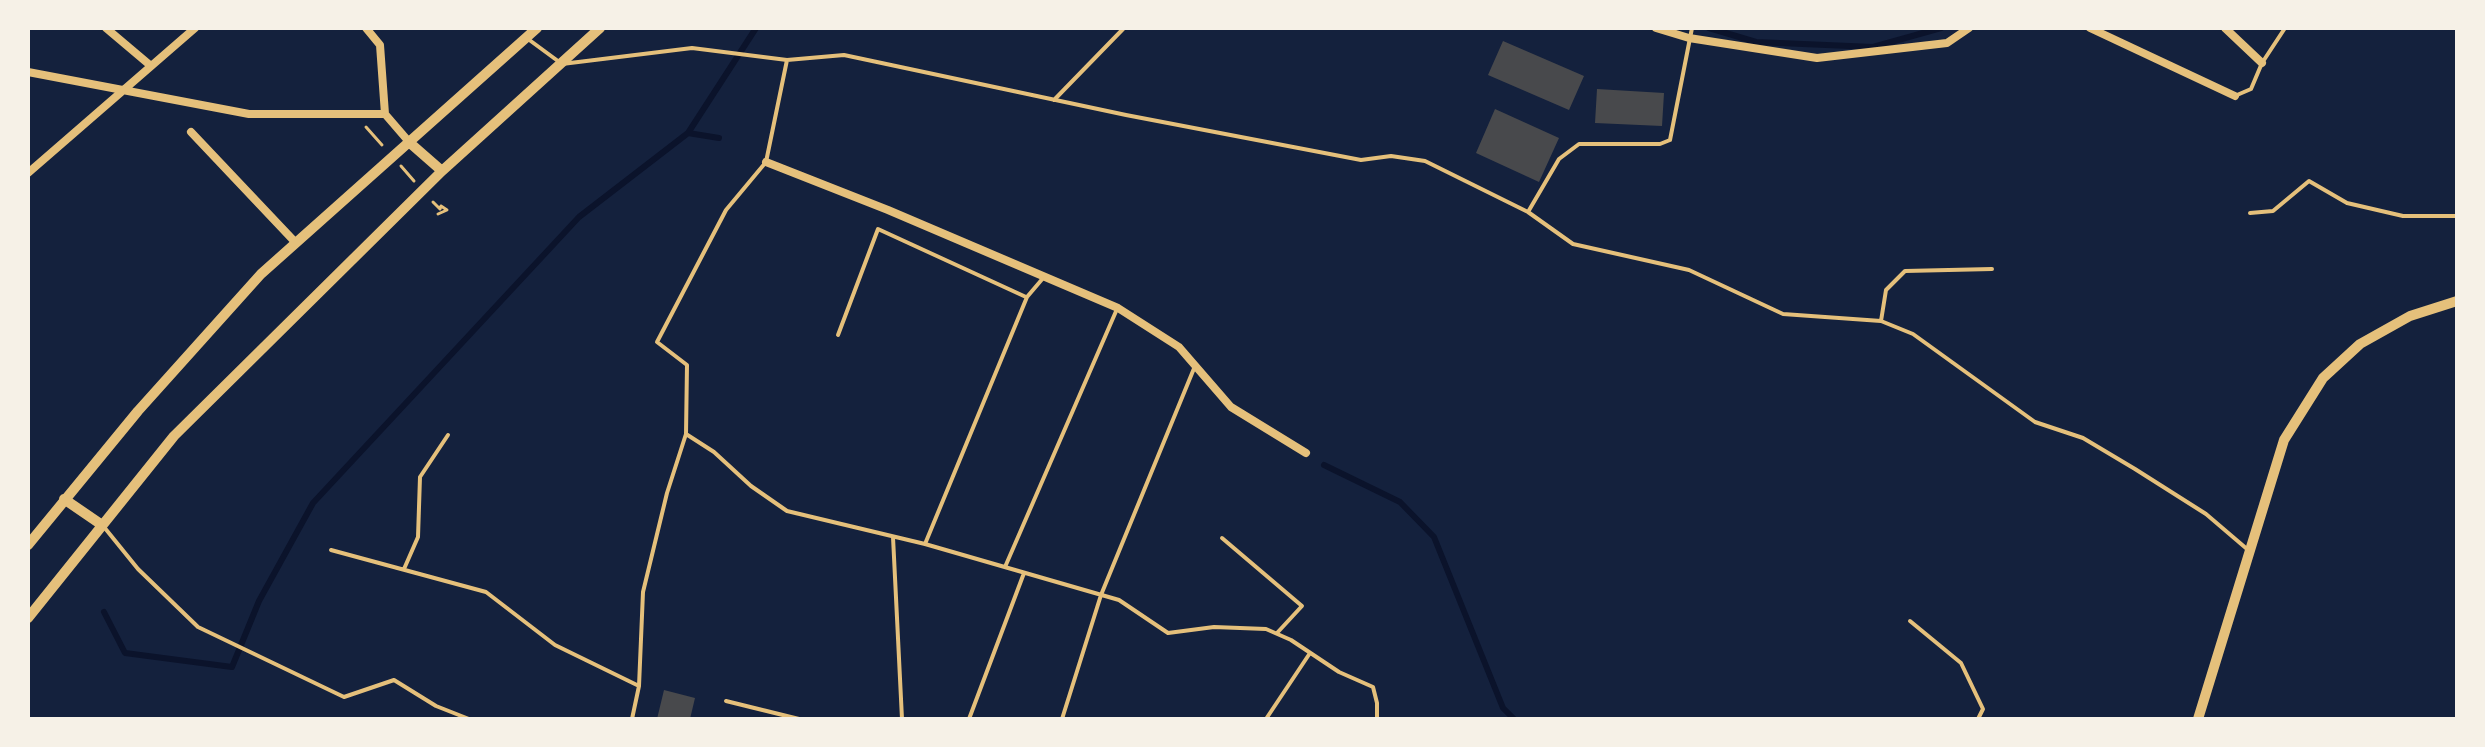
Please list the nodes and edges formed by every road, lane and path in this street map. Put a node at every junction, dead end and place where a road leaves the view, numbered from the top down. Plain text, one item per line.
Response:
1 (195, 28) edge
2 (366, 28) edge
3 (537, 28) edge
4 (600, 28) edge
5 (1124, 28) edge
6 (1656, 28) edge
7 (1969, 28) edge
8 (2090, 28) edge
9 (2225, 28) edge
10 (2285, 28) edge
11 (111, 29) edge
12 (1691, 33) edge
13 (526, 37) junction
14 (787, 60) junction
15 (2262, 63) junction
16 (562, 64) junction
17 (151, 66) junction
18 (28, 72) edge
19 (123, 90) junction
20 (2235, 96) joint
21 (1054, 100) junction
22 (385, 114) junction
23 (191, 132) dead end
24 (410, 143) junction
25 (766, 162) junction
26 (442, 171) junction
27 (28, 173) edge
28 (440, 209) dead end
29 (1528, 212) junction
30 (2250, 213) dead end
31 (434, 215) dead end
32 (2457, 216) edge
33 (296, 243) junction
34 (1992, 269) dead end
35 (1045, 276) junction
36 (1027, 297) junction
37 (2457, 301) edge
38 (1118, 308) junction
39 (1881, 321) junction
40 (838, 335) dead end
41 (1196, 366) junction
42 (686, 434) junction
43 (448, 435) dead end
44 (1306, 453) dead end
45 (64, 499) junction
46 (102, 525) junction
47 (893, 537) junction
48 (1222, 538) dead end
49 (925, 544) junction
50 (28, 545) edge
51 (331, 550) dead end
52 (2249, 550) junction
53 (1005, 567) junction
54 (404, 570) junction
55 (1024, 573) junction
56 (1101, 595) junction
57 (28, 618) edge
58 (1910, 621) dead end
59 (1277, 633) junction
60 (1310, 653) junction
61 (639, 686) junction
62 (726, 701) dead end
63 (469, 719) edge
64 (586, 719) edge
65 (611, 719) edge
66 (632, 719) edge
67 (799, 719) edge
68 (902, 719) edge
69 (969, 719) edge
70 (1062, 719) edge
71 (1266, 719) edge
72 (1377, 719) edge
73 (1978, 719) edge
74 (2198, 719) edge

1 - 17 street
2 - 22 street
3 - 13 street
4 - 16 street
5 - 21 lane
6 - 12 street
7 - 12 street
8 - 20 street
9 - 15 street
10 - 15 lane
11 - 17 street
12 - 29 lane
13 - 16 lane
13 - 24 street
14 - 16 lane
14 - 21 lane
14 - 25 lane
15 - 20 lane
16 - 26 street
17 - 19 street
18 - 19 street
19 - 22 street
19 - 27 street
21 - 29 lane
22 - 24 street
23 - 33 street
24 - 26 street
24 - 33 street
25 - 35 street
25 - 42 lane
26 - 46 street
28 - 31 path
29 - 39 lane
30 - 32 lane
33 - 45 street
34 - 39 lane
35 - 36 lane
35 - 38 street
36 - 40 lane
36 - 49 lane
37 - 52 street
38 - 41 street
38 - 53 lane
39 - 52 lane
41 - 44 street
41 - 56 lane
42 - 47 lane
42 - 61 lane
43 - 54 lane
45 - 46 street
45 - 50 street
46 - 57 street
46 - 63 lane
47 - 49 lane
47 - 68 lane
48 - 59 lane
49 - 53 lane
51 - 54 lane
52 - 74 street
53 - 55 lane
54 - 61 lane
55 - 56 lane
55 - 69 lane
56 - 59 lane
56 - 70 lane
58 - 73 lane
59 - 60 lane
60 - 71 lane
60 - 72 lane
61 - 66 lane
62 - 67 lane
64 - 65 lane

